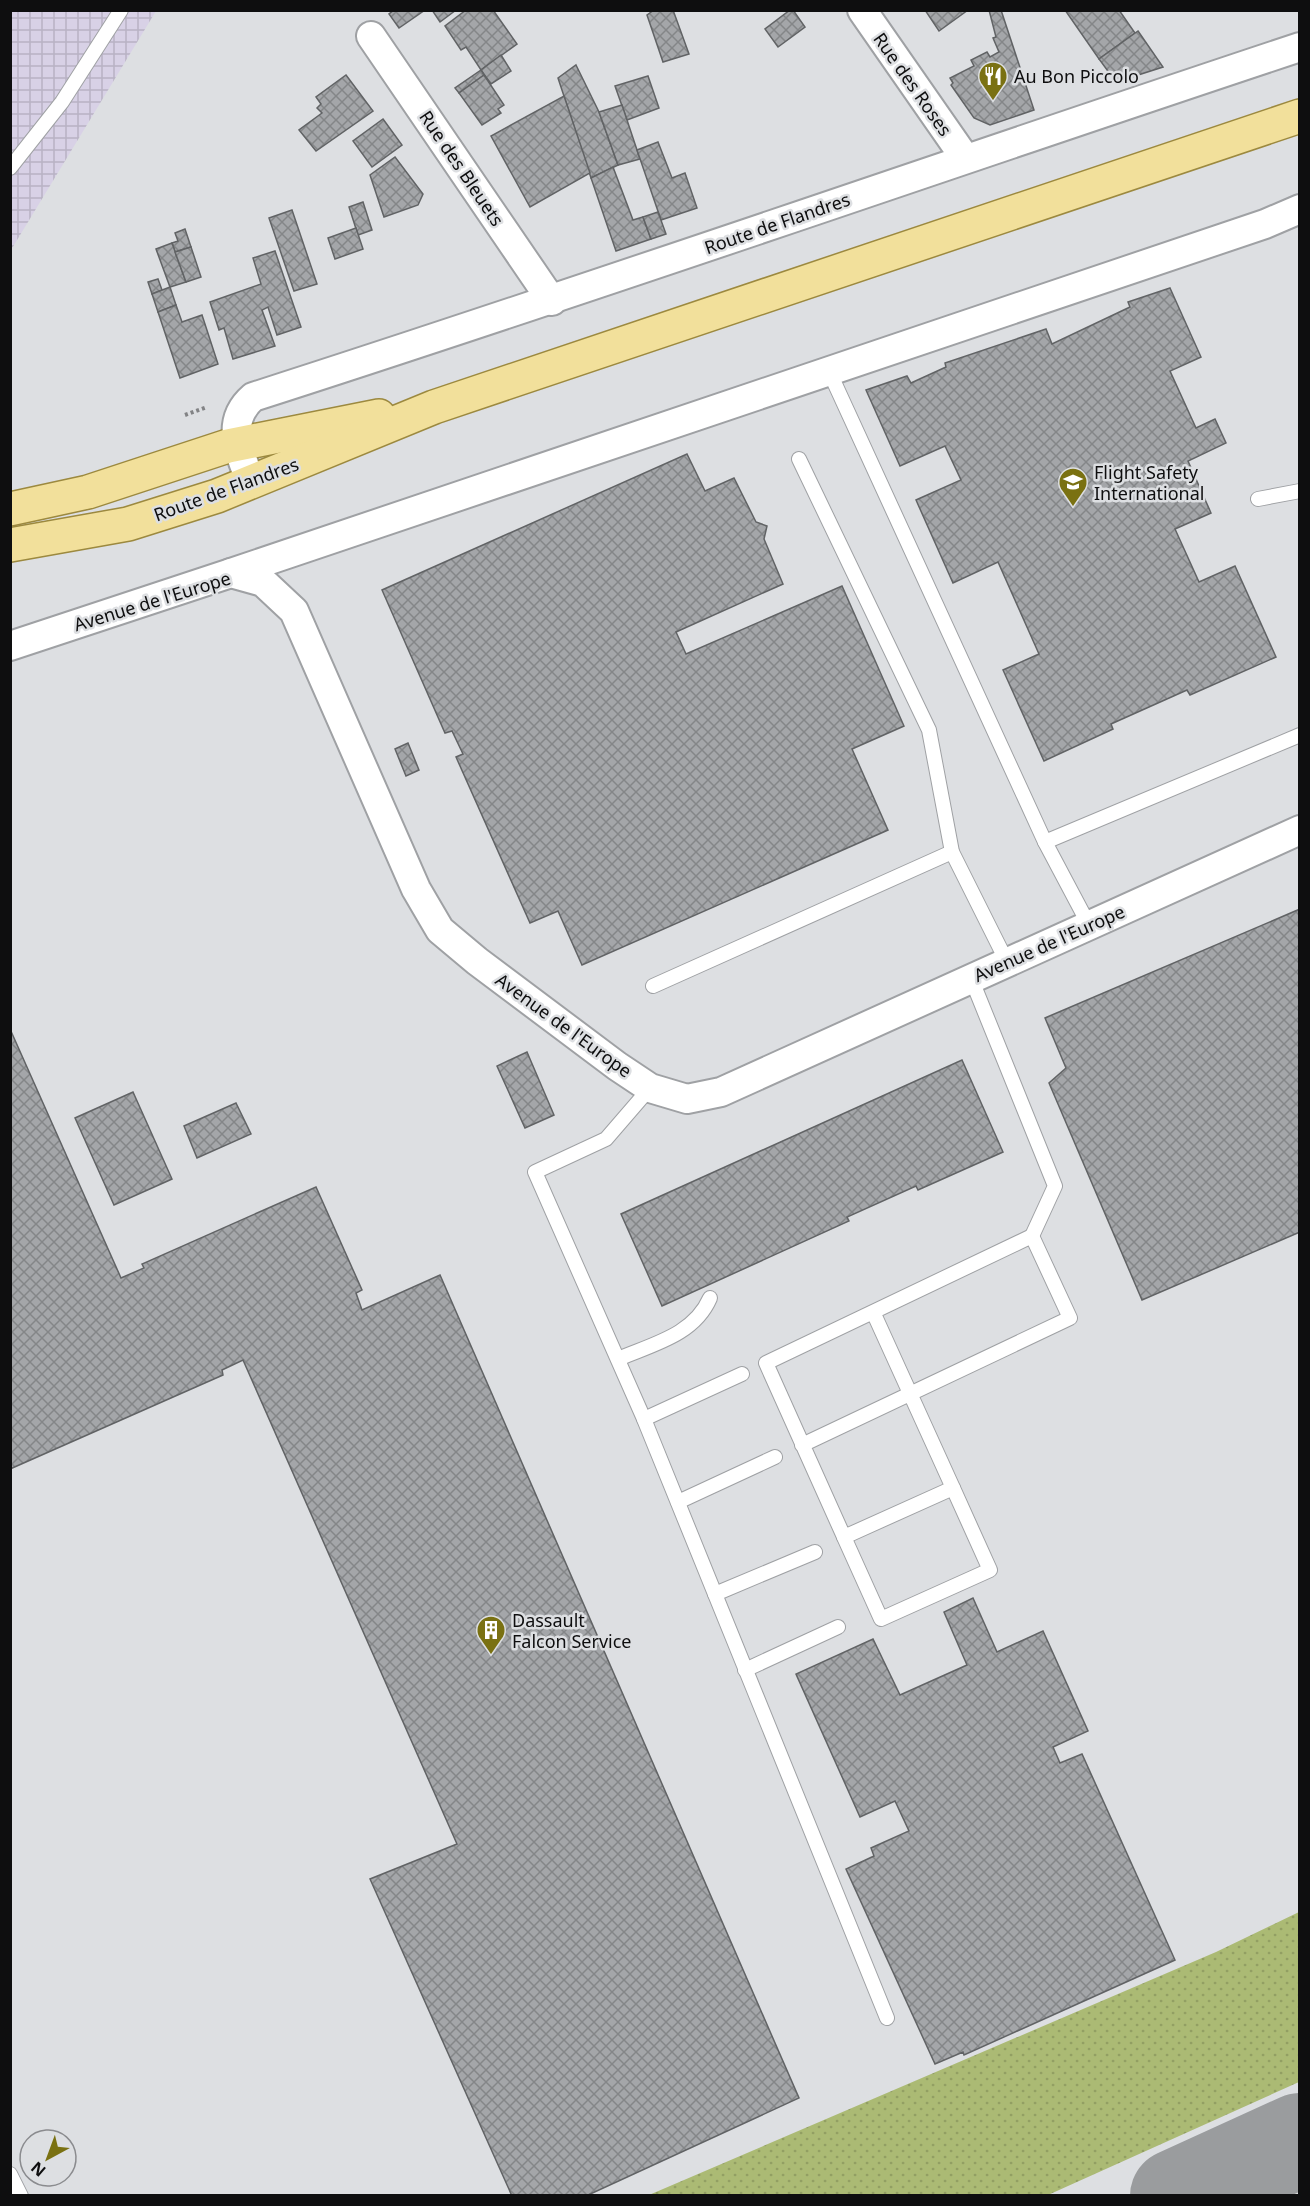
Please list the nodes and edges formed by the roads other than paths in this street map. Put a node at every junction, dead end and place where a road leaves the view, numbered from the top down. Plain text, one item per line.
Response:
1 (122, 10) edge
2 (862, 10) edge
3 (371, 36) dead end
4 (1299, 47) edge
5 (1299, 116) edge
6 (965, 158) junction
7 (10, 168) edge
8 (1299, 209) edge
9 (1299, 222) edge
10 (1265, 224) junction
11 (552, 301) junction
12 (829, 371) junction
13 (434, 406) junction
14 (237, 444) junction
15 (799, 459) dead end
16 (251, 483) junction
17 (1299, 490) edge
18 (1258, 499) dead end
19 (10, 509) edge
20 (10, 545) edge
21 (231, 573) junction
22 (10, 646) edge
23 (1299, 735) edge
24 (1299, 830) edge
25 (1045, 842) junction
26 (952, 852) junction
27 (1089, 925) junction
28 (1007, 962) junction
29 (971, 978) junction
30 (653, 986) dead end
31 (650, 1088) junction
32 (1032, 1236) junction
33 (710, 1298) dead end
34 (874, 1314) junction
35 (618, 1359) junction
36 (742, 1374) dead end
37 (910, 1394) junction
38 (644, 1419) junction
39 (802, 1444) junction
40 (775, 1457) dead end
41 (953, 1488) junction
42 (678, 1502) junction
43 (844, 1537) junction
44 (815, 1552) dead end
45 (715, 1594) junction
46 (838, 1627) dead end
47 (746, 1670) junction
48 (887, 2018) dead end
49 (10, 2174) edge
50 (21, 2196) edge

1 - 7 lane
2 - 6 street, Rue des Roses
3 - 11 street, Rue des Bleuets
4 - 6 street, Route de Flandres
5 - 13 main road, Route de Flandres
6 - 11 street, Route de Flandres
8 - 10 street
9 - 10 street
10 - 12 street
11 - 14 street, Route de Flandres
12 - 21 street
12 - 25 lane
13 - 14 main road, Route de Flandres
13 - 16 main road, Route de Flandres
14 - 16 street
14 - 19 main road, Route de Flandres
15 - 26 lane
16 - 20 main road, Route de Flandres
17 - 18 lane
21 - 22 street, Avenue de l'Europe
21 - 31 street, Avenue de l'Europe
23 - 25 lane
24 - 27 street, Avenue de l'Europe
25 - 27 lane
26 - 28 lane
26 - 30 lane
27 - 28 street, Avenue de l'Europe
28 - 29 street, Avenue de l'Europe
29 - 31 street, Avenue de l'Europe
29 - 32 lane
31 - 35 lane
32 - 34 lane
32 - 37 lane
33 - 35 lane
34 - 37 lane
34 - 39 lane
35 - 38 lane
36 - 38 lane
37 - 39 lane
37 - 41 lane
38 - 42 lane
39 - 43 lane
40 - 42 lane
41 - 43 lane
41 - 43 lane
42 - 45 lane
44 - 45 lane
45 - 47 lane
46 - 47 lane
47 - 48 lane
49 - 50 lane

